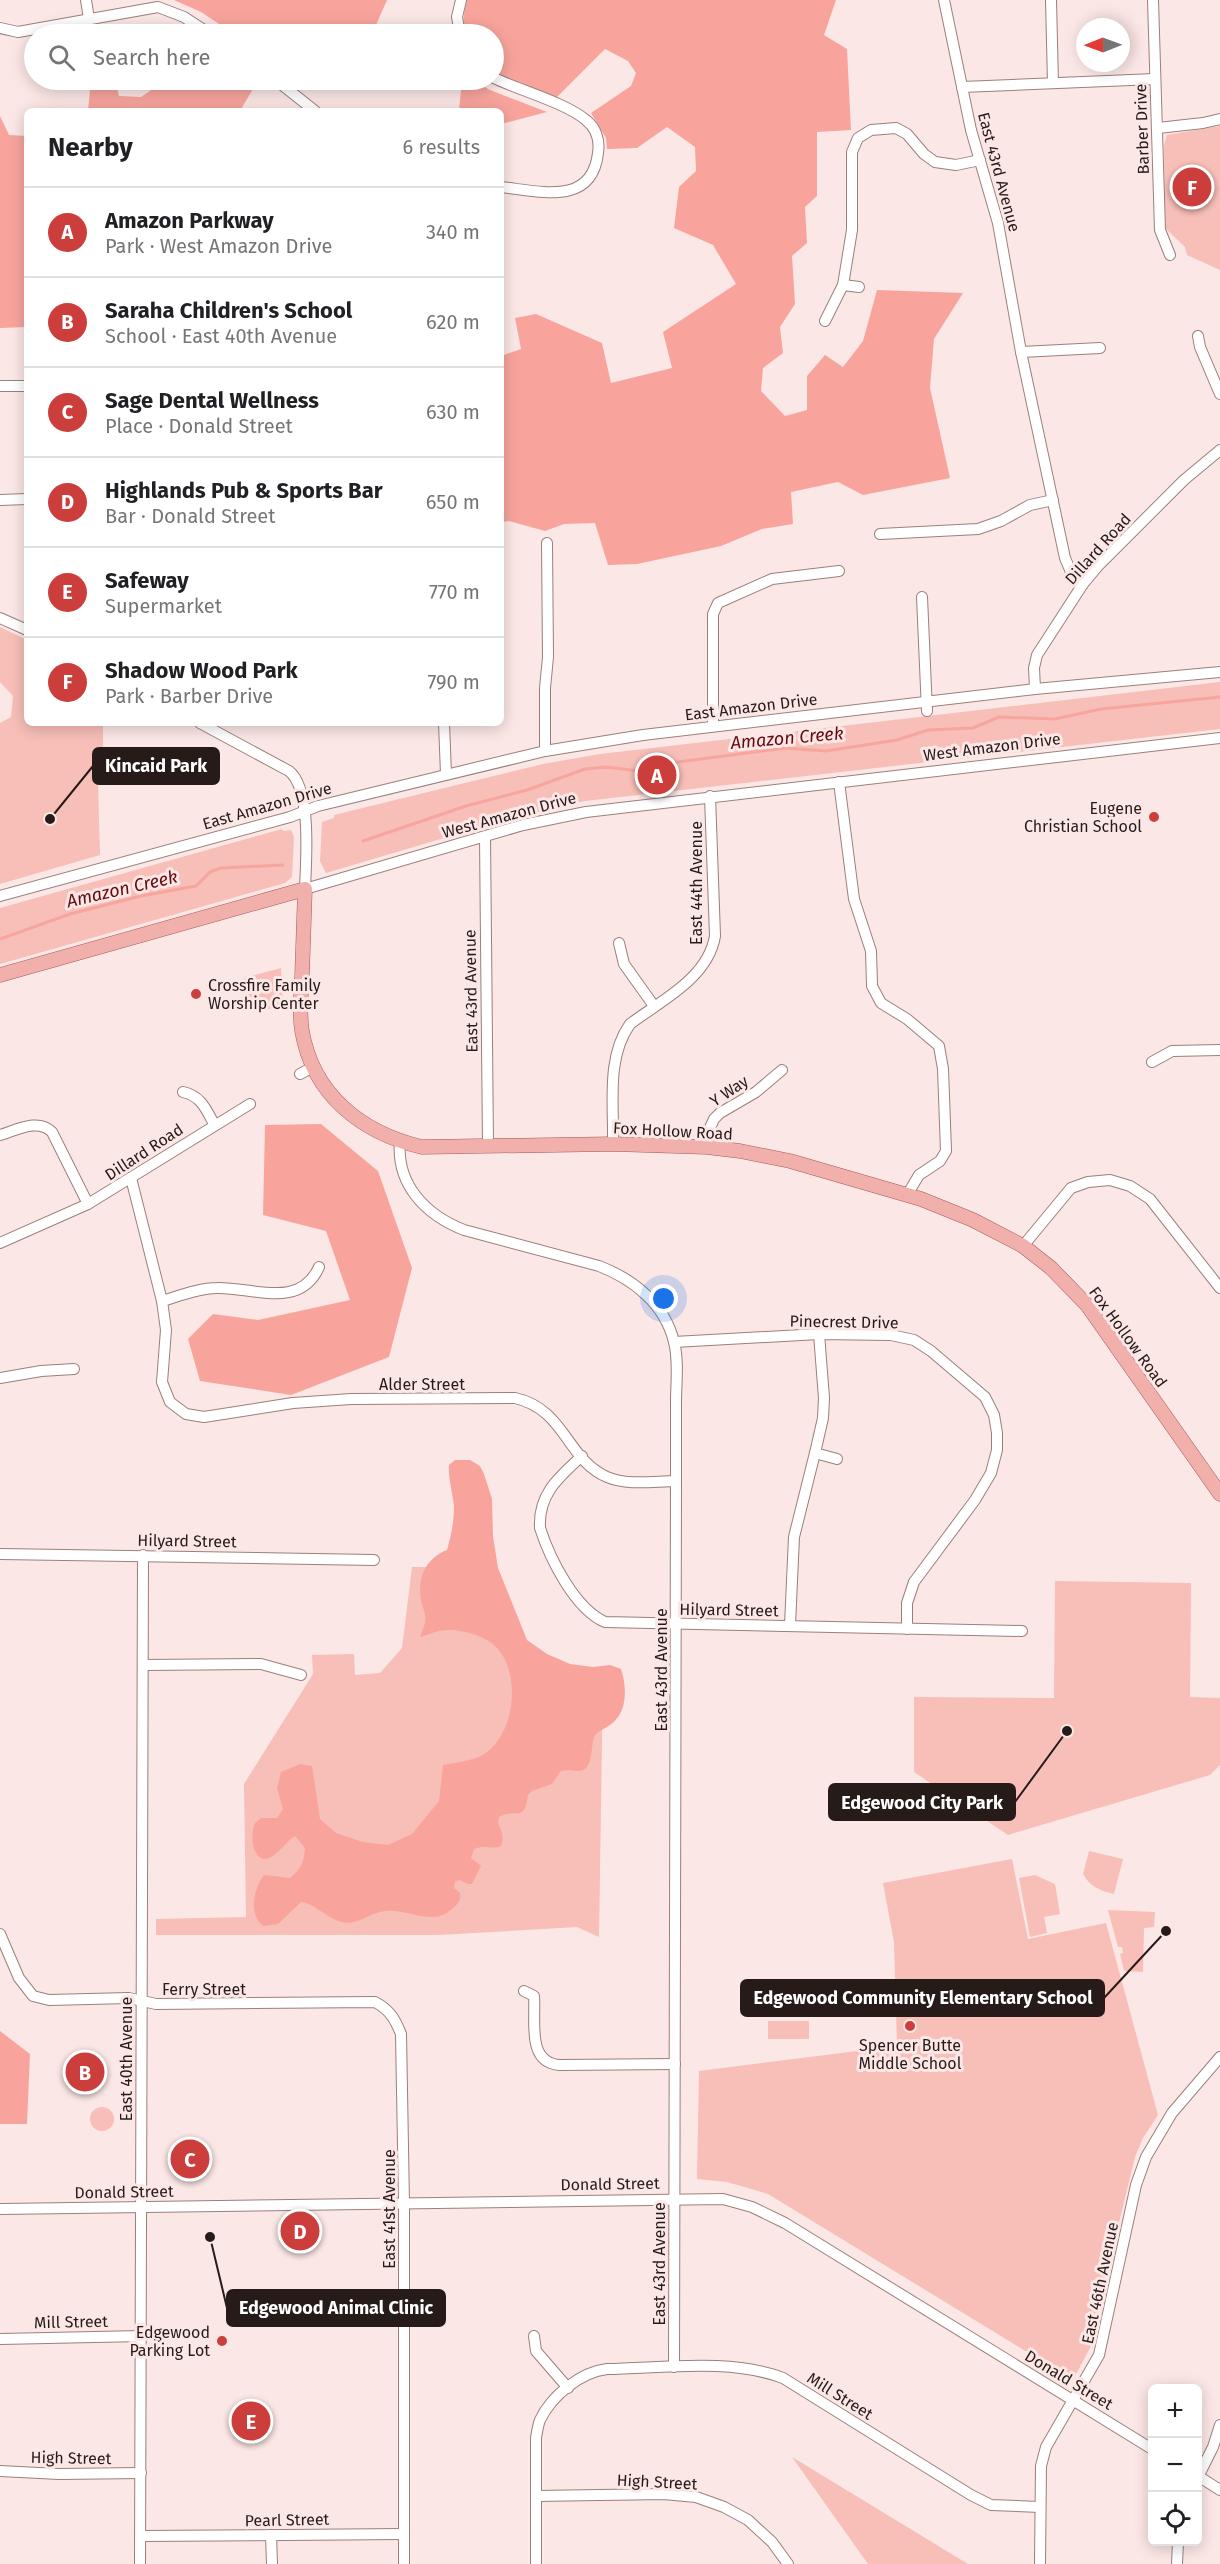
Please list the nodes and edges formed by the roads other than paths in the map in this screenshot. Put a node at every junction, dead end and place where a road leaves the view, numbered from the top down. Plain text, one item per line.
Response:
1 (86, 0) edge
2 (461, 0) edge
3 (944, 0) edge
4 (1051, 0) edge
5 (1153, 0) edge
6 (89, 19) junction
7 (62, 24) edge
8 (195, 24) edge
9 (458, 24) edge
10 (0, 28) edge
11 (24, 31) edge
12 (1155, 79) junction
13 (504, 82) edge
14 (1053, 83) junction
15 (962, 87) junction
16 (289, 90) edge
17 (311, 108) edge
18 (1220, 119) edge
19 (1158, 128) junction
20 (980, 160) junction
21 (504, 188) edge
22 (1170, 255) dead end
23 (843, 285) junction
24 (859, 287) dead end
25 (825, 321) dead end
26 (1198, 336) dead end
27 (1100, 348) dead end
28 (1021, 352) junction
29 (0, 386) edge
30 (24, 386) edge
31 (1220, 394) edge
32 (1220, 450) edge
33 (24, 499) edge
34 (0, 500) edge
35 (1053, 500) junction
36 (880, 534) dead end
37 (547, 543) dead end
38 (839, 571) dead end
39 (1083, 584) junction
40 (922, 597) dead end
41 (0, 618) edge
42 (24, 629) edge
43 (1220, 672) edge
44 (1035, 689) junction
45 (927, 707) junction
46 (205, 726) edge
47 (444, 726) edge
48 (713, 726) junction
49 (1220, 738) edge
50 (545, 751) junction
51 (446, 774) junction
52 (839, 782) junction
53 (710, 796) junction
54 (306, 810) junction
55 (485, 837) junction
56 (305, 889) junction
57 (0, 896) edge
58 (619, 943) dead end
59 (0, 975) edge
60 (654, 1006) junction
61 (1220, 1050) edge
62 (1152, 1062) dead end
63 (313, 1067) junction
64 (782, 1070) dead end
65 (300, 1074) dead end
66 (183, 1092) dead end
67 (250, 1104) dead end
68 (214, 1124) junction
69 (0, 1134) edge
70 (400, 1142) junction
71 (613, 1144) junction
72 (488, 1145) junction
73 (707, 1147) junction
74 (131, 1178) junction
75 (907, 1195) junction
76 (88, 1204) junction
77 (0, 1243) edge
78 (1023, 1246) junction
79 (319, 1267) dead end
80 (1220, 1288) edge
81 (162, 1301) junction
82 (819, 1334) junction
83 (674, 1342) junction
84 (74, 1370) dead end
85 (0, 1378) edge
86 (815, 1453) junction
87 (582, 1456) junction
88 (837, 1459) dead end
89 (676, 1481) junction
90 (1220, 1494) edge
91 (0, 1554) edge
92 (143, 1554) junction
93 (374, 1560) dead end
94 (676, 1624) junction
95 (790, 1625) junction
96 (907, 1629) junction
97 (1022, 1631) dead end
98 (143, 1665) junction
99 (301, 1675) dead end
100 (0, 1934) edge
101 (524, 1991) dead end
102 (141, 2001) junction
103 (375, 2002) joint
104 (1220, 2057) edge
105 (675, 2064) junction
106 (674, 2198) junction
107 (404, 2203) junction
108 (140, 2207) junction
109 (0, 2209) edge
110 (142, 2336) junction
111 (534, 2336) dead end
112 (0, 2339) edge
113 (674, 2367) junction
114 (568, 2388) junction
115 (1074, 2401) junction
116 (1220, 2425) edge
117 (1148, 2447) edge
118 (1202, 2469) edge
119 (0, 2471) edge
120 (141, 2473) junction
121 (1202, 2479) edge
122 (1220, 2490) edge
123 (536, 2496) junction
124 (1040, 2507) junction
125 (404, 2534) junction
126 (271, 2535) junction
127 (141, 2536) junction
128 (1178, 2546) edge
129 (141, 2564) edge
130 (272, 2564) edge
131 (404, 2564) edge
132 (536, 2564) edge
133 (788, 2564) edge
134 (1040, 2564) edge
135 (1177, 2564) edge

1 - 6 street
2 - 9 street
3 - 15 street, East 43rd Avenue
4 - 14 street
5 - 12 street, Barber Drive
6 - 7 street
6 - 8 street
10 - 11 street
12 - 14 street
12 - 19 street, Barber Drive
13 - 21 street
14 - 15 street
15 - 20 street, East 43rd Avenue
16 - 17 street
18 - 19 street
19 - 22 street, Barber Drive
20 - 23 street
20 - 28 street, East 43rd Avenue
23 - 24 street
23 - 25 street
26 - 31 street
27 - 28 street
28 - 35 street, East 43rd Avenue
29 - 30 street
32 - 39 street, Dillard Road
33 - 34 street
35 - 36 street
35 - 39 street, East 43rd Avenue
37 - 50 street
38 - 48 street
39 - 44 street, Dillard Road
40 - 45 street
41 - 42 street
43 - 44 street, East Amazon Drive
44 - 45 street, East Amazon Drive
45 - 48 street, East Amazon Drive
46 - 54 street
47 - 51 street
48 - 50 street, East Amazon Drive
49 - 52 street, West Amazon Drive
50 - 51 street, East Amazon Drive
51 - 54 street, East Amazon Drive
52 - 53 street, West Amazon Drive
52 - 75 street
53 - 55 street, West Amazon Drive
53 - 60 street, East 44th Avenue
54 - 56 street, Fox Hollow Road
54 - 57 street, East Amazon Drive
55 - 56 street, West Amazon Drive
55 - 72 street, East 43rd Avenue
56 - 59 main road, West Amazon Drive
56 - 63 main road, Fox Hollow Road
58 - 60 street
60 - 71 street, East 44th Avenue
61 - 62 street
63 - 65 street
63 - 70 main road, Fox Hollow Road
64 - 73 street, Y Way
66 - 68 street
67 - 68 street, Dillard Road
68 - 74 street, Dillard Road
69 - 76 street
70 - 72 main road, Fox Hollow Road
70 - 83 street, East 43rd Avenue
71 - 72 main road, Fox Hollow Road
71 - 73 main road, Fox Hollow Road
73 - 75 main road, Fox Hollow Road
74 - 76 street, Dillard Road
74 - 81 street
75 - 78 main road, Fox Hollow Road
76 - 77 street, Dillard Road
78 - 80 street
78 - 90 main road, Fox Hollow Road
79 - 81 street
81 - 87 street, Alder Street
82 - 83 street, Pinecrest Drive
82 - 86 street
82 - 96 street, Pinecrest Drive
83 - 89 street, East 43rd Avenue
84 - 85 street
86 - 88 street
86 - 95 street
87 - 89 street, Alder Street
87 - 94 street, Hilyard Street
89 - 94 street, East 43rd Avenue
91 - 92 street, Hilyard Street
92 - 93 street, Hilyard Street
92 - 98 street, East 40th Avenue
94 - 95 street, Hilyard Street
94 - 105 street, East 43rd Avenue
95 - 96 street, Hilyard Street
96 - 97 street, Hilyard Street
98 - 99 street
98 - 102 street, East 40th Avenue
100 - 102 street, Ferry Street
101 - 105 street
102 - 103 street, Ferry Street
102 - 108 street, East 40th Avenue
103 - 107 street, East 41st Avenue
104 - 115 street, East 46th Avenue
105 - 106 street, East 43rd Avenue
106 - 107 street, Donald Street
106 - 113 street, East 43rd Avenue
106 - 115 street, Donald Street
107 - 108 street, Donald Street
107 - 125 street, East 41st Avenue
108 - 109 street, Donald Street
108 - 110 street, East 40th Avenue
110 - 112 street, Mill Street
110 - 120 street, East 40th Avenue
111 - 114 street
113 - 114 street, Mill Street
113 - 124 street, Mill Street
114 - 123 street, Mill Street
115 - 117 street, Donald Street
115 - 124 street, East 46th Avenue
116 - 118 street
119 - 120 street, High Street
120 - 127 street, East 40th Avenue
121 - 122 street
123 - 132 street, Mill Street
123 - 133 street, High Street
124 - 134 street, East 46th Avenue
125 - 126 street, Pearl Street
125 - 131 street
126 - 127 street, Pearl Street
126 - 130 street
127 - 129 street, East 40th Avenue
128 - 135 street

